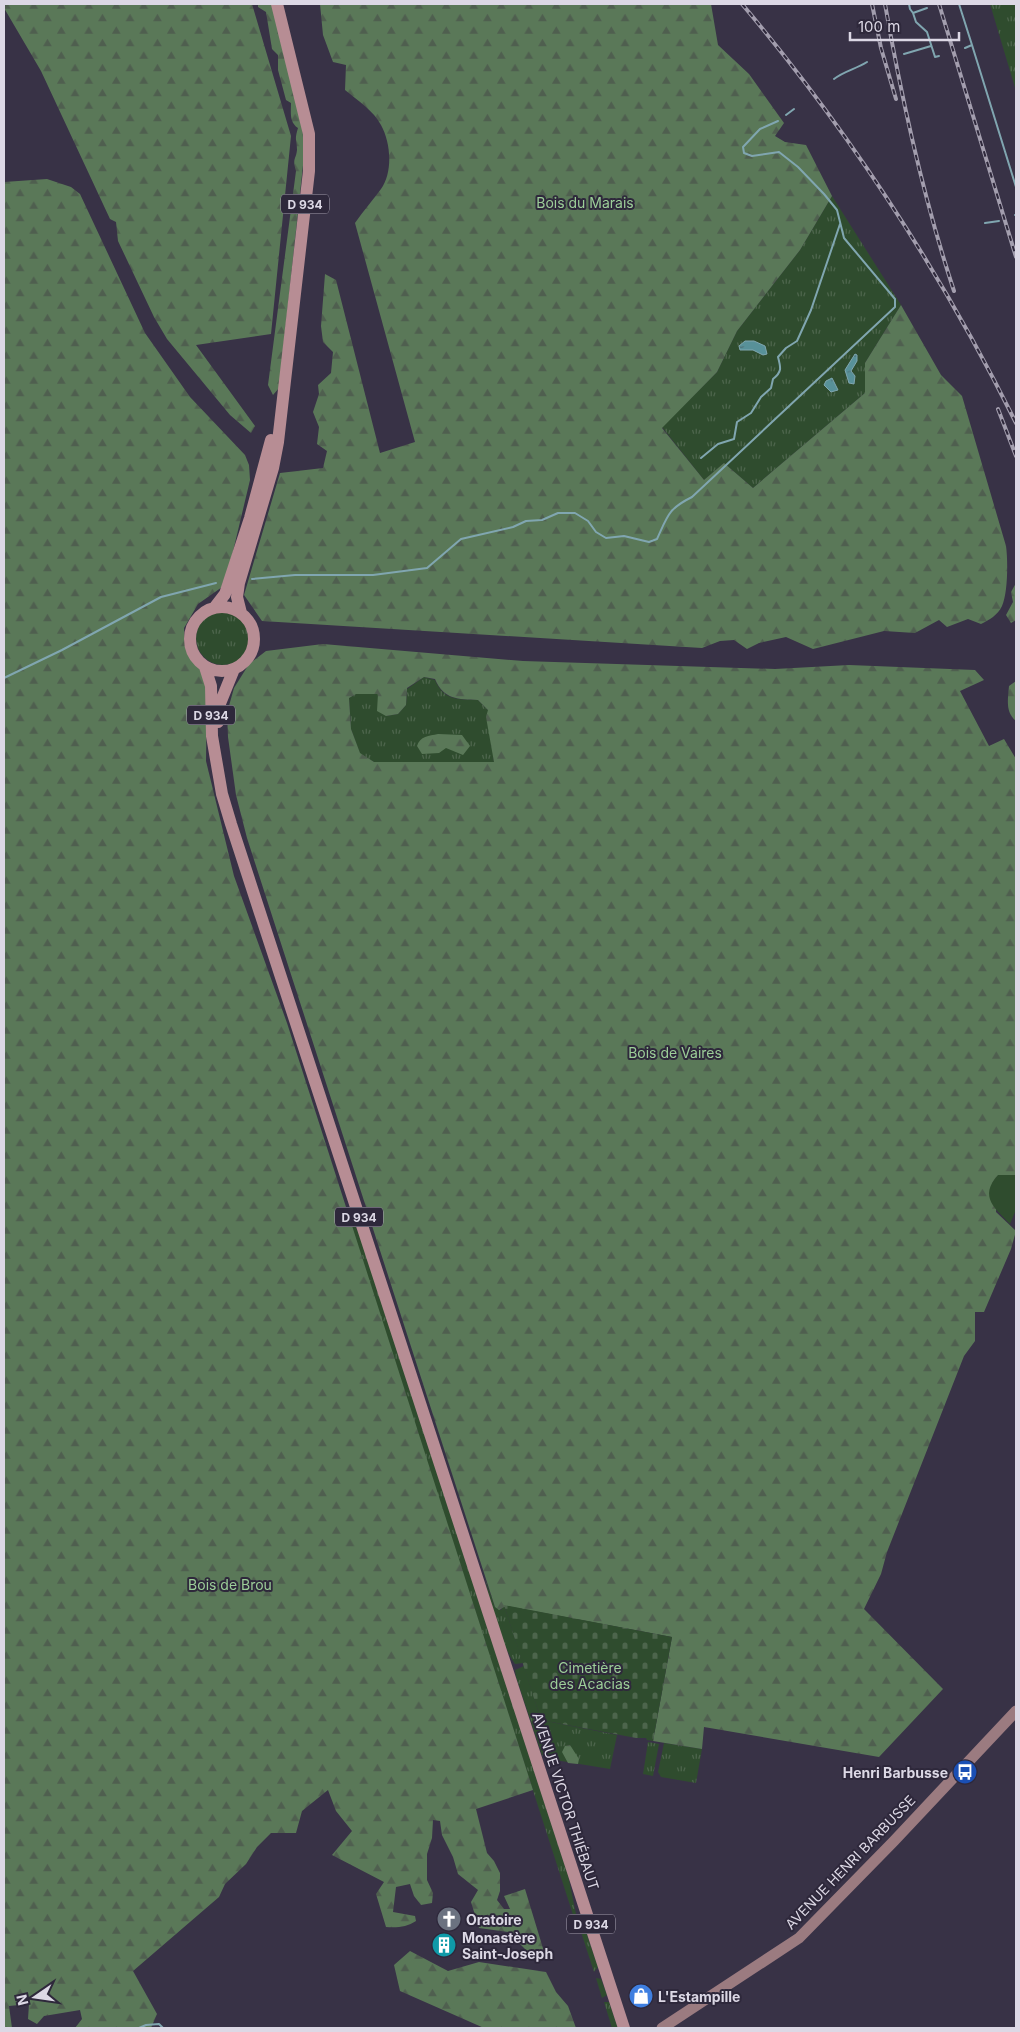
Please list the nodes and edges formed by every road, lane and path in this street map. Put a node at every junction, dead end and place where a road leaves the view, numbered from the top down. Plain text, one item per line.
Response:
1 (277, 4) edge
2 (281, 407) junction
3 (215, 607) junction
4 (241, 614) junction
5 (206, 667) junction
6 (234, 669) junction
7 (217, 764) junction
8 (1016, 1711) edge
9 (624, 2028) edge
10 (662, 2028) edge

1 - 2 main road, D 934
2 - 3 main road, D 934
2 - 4 main road, D 934
3 - 4 main road
3 - 5 main road
4 - 6 main road
5 - 6 main road
5 - 7 main road, D 934
6 - 7 main road, D 934
7 - 9 main road, AVENUE VICTOR THIÉBAUT / D 934
8 - 10 main road, AVENUE HENRI BARBUSSE

